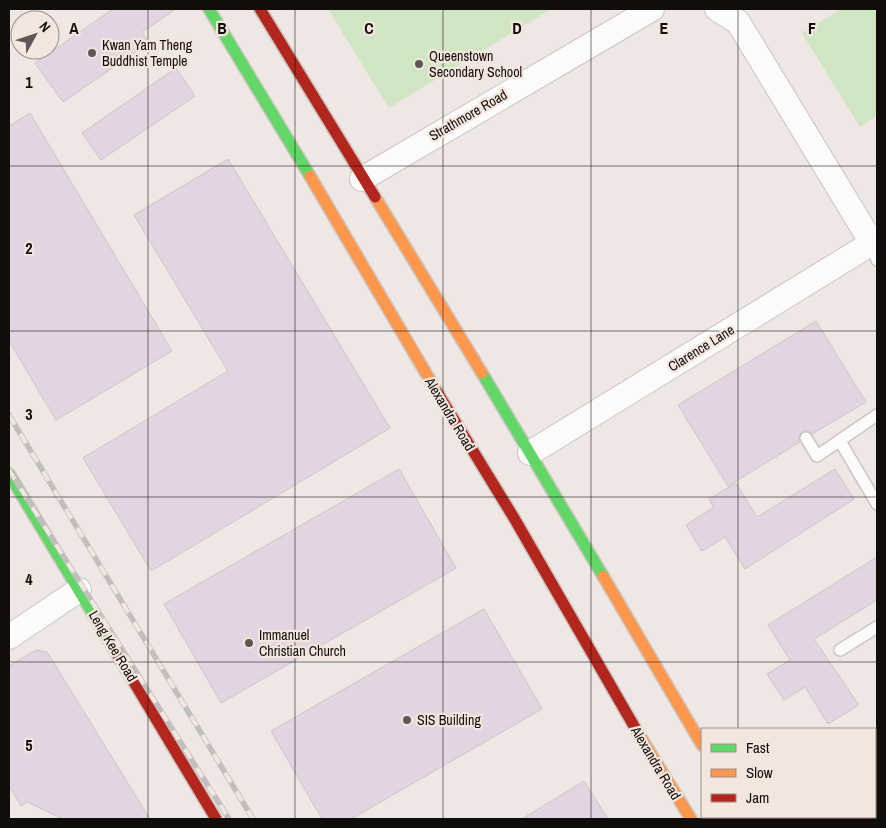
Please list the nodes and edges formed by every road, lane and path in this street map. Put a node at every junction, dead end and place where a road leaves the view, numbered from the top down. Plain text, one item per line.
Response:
1 (209, 9) edge
2 (260, 9) edge
3 (652, 9) edge
4 (716, 9) edge
5 (362, 179) junction
6 (875, 251) edge
7 (877, 415) edge
8 (806, 438) dead end
9 (840, 440) junction
10 (530, 453) junction
11 (9, 474) edge
12 (877, 504) edge
13 (79, 590) junction
14 (877, 627) edge
15 (9, 637) edge
16 (840, 650) dead end
17 (701, 743) edge
18 (668, 784) junction
19 (671, 810) dead end
20 (216, 819) edge
21 (690, 819) edge

1 - 18 main road, Alexandra Road
2 - 5 main road
3 - 5 street, Strathmore Road
4 - 6 street
5 - 10 main road
6 - 10 street, Clarence Lane
7 - 9 lane
8 - 9 lane
9 - 12 lane
10 - 17 main road
11 - 13 main road, Leng Kee Road
13 - 15 street
13 - 20 main road, Leng Kee Road
14 - 16 lane
18 - 19 main road
18 - 21 main road, Alexandra Road

